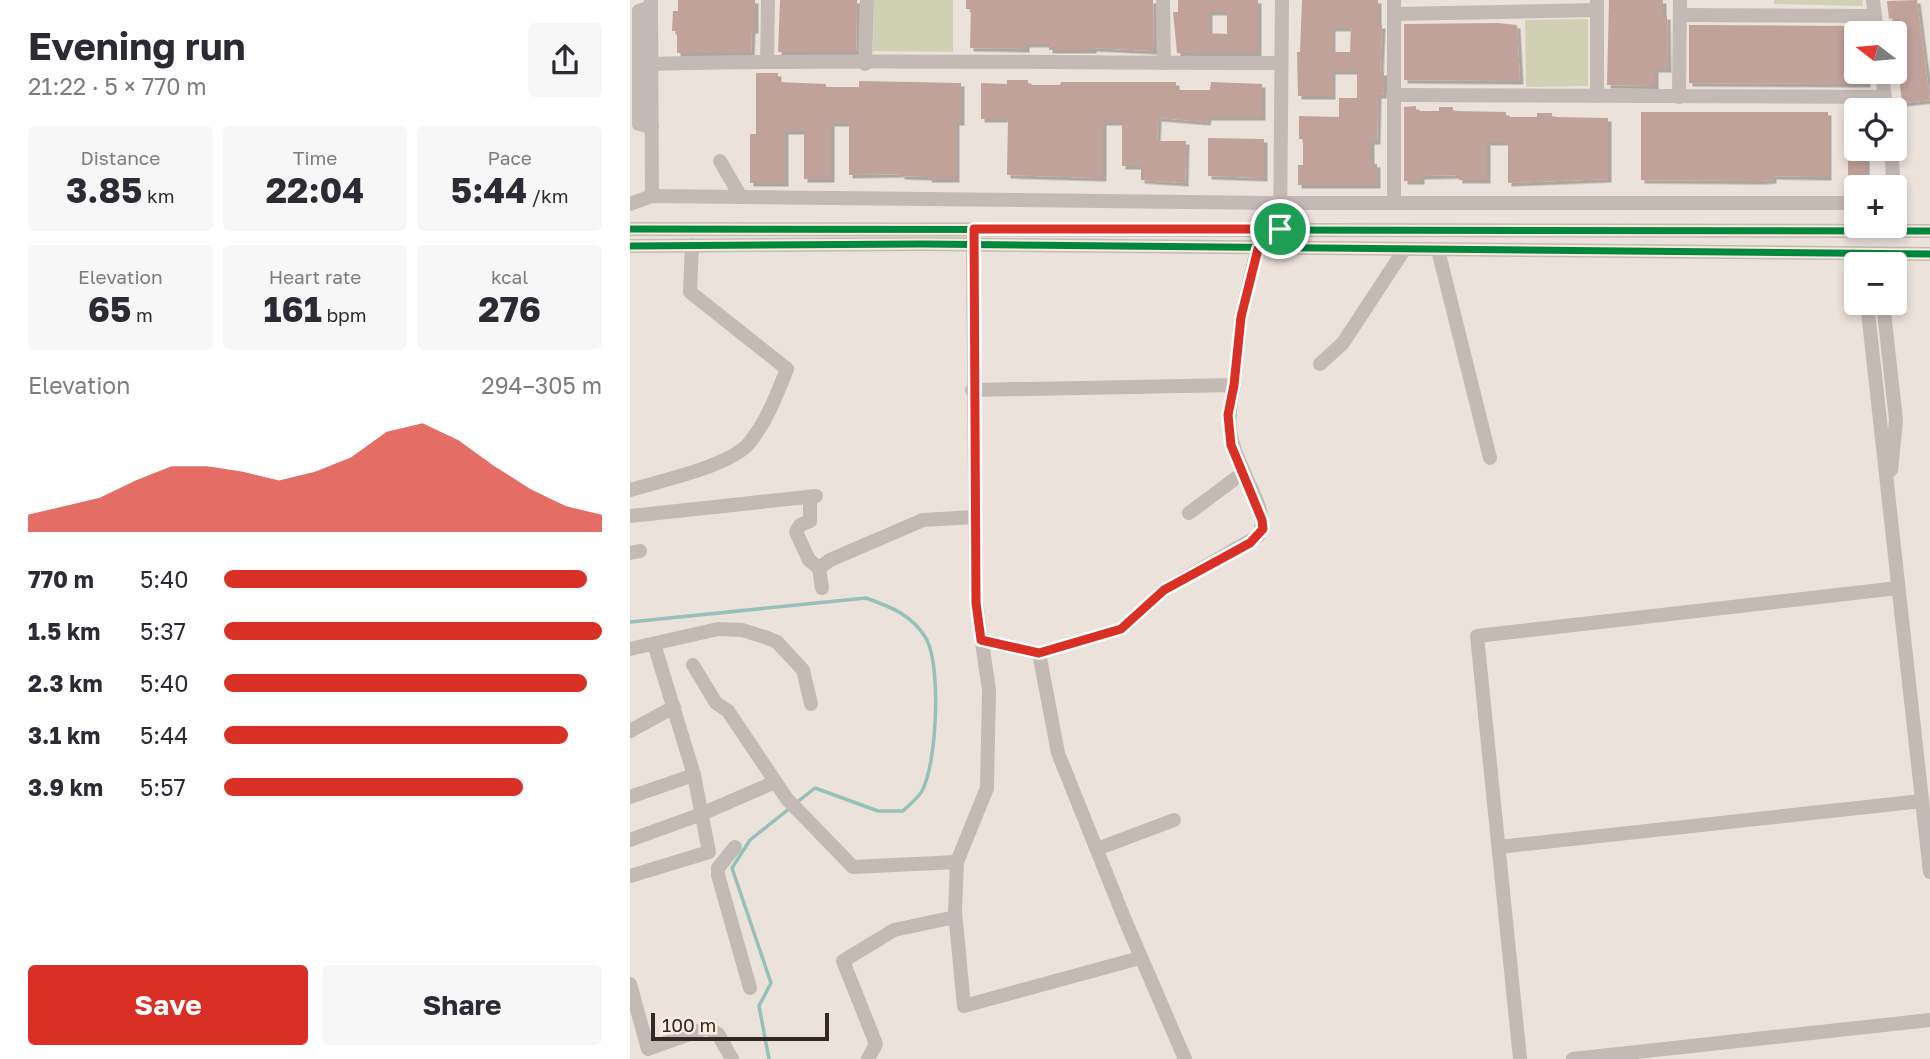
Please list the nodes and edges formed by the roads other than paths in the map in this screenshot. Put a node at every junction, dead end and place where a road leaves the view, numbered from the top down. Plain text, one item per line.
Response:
1 (768, 0) edge
2 (867, 0) edge
3 (1163, 0) edge
4 (1282, 0) edge
5 (1873, 0) edge
6 (651, 3) edge
7 (1597, 5) edge
8 (1394, 7) edge
9 (1680, 7) edge
10 (1760, 7) edge
11 (1875, 16) junction
12 (1876, 21) edge
13 (767, 61) junction
14 (1164, 63) junction
15 (1281, 63) junction
16 (650, 64) junction
17 (866, 64) junction
18 (1393, 95) junction
19 (1597, 96) junction
20 (1679, 97) junction
21 (1844, 103) edge
22 (652, 127) junction
23 (720, 161) dead end
24 (652, 196) junction
25 (741, 197) junction
26 (1394, 202) junction
27 (1844, 202) edge
28 (1280, 203) junction
29 (630, 204) edge
30 (630, 229) edge
31 (974, 229) junction
32 (1261, 229) junction
33 (1280, 229) junction
34 (1844, 231) edge
35 (1907, 231) edge
36 (1930, 231) edge
37 (692, 245) junction
38 (972, 245) junction
39 (630, 246) edge
40 (1281, 248) junction
41 (1258, 249) junction
42 (1404, 250) junction
43 (1438, 250) junction
44 (1930, 254) edge
45 (1907, 256) edge
46 (1844, 259) edge
47 (1868, 315) edge
48 (1884, 315) edge
49 (1320, 364) dead end
50 (1234, 385) junction
51 (972, 390) junction
52 (1490, 458) dead end
53 (1244, 472) junction
54 (630, 490) edge
55 (1888, 499) junction
56 (1189, 513) dead end
57 (630, 516) edge
58 (974, 517) junction
59 (819, 568) junction
60 (822, 588) dead end
61 (1898, 588) junction
62 (981, 640) junction
63 (654, 643) junction
64 (630, 649) edge
65 (1039, 653) junction
66 (694, 665) dead end
67 (811, 704) dead end
68 (674, 707) junction
69 (630, 731) edge
70 (694, 775) junction
71 (775, 782) junction
72 (630, 797) edge
73 (1922, 801) junction
74 (699, 815) junction
75 (1174, 820) dead end
76 (630, 840) edge
77 (1499, 847) junction
78 (735, 848) dead end
79 (1097, 849) junction
80 (709, 852) junction
81 (957, 862) junction
82 (718, 868) junction
83 (1930, 872) edge
84 (630, 876) edge
85 (955, 917) junction
86 (1140, 958) junction
87 (630, 984) edge
88 (750, 988) dead end
89 (1930, 1020) edge
90 (732, 1059) edge
91 (868, 1059) edge
92 (1185, 1059) edge
93 (1521, 1059) edge
94 (1573, 1059) edge

1 - 13 street
2 - 17 street
3 - 14 street
4 - 15 street
5 - 11 street
6 - 16 street
6 - 22 street
7 - 8 street
7 - 19 street
8 - 18 street
9 - 10 street
9 - 20 street
10 - 11 street
11 - 12 street
13 - 16 street
13 - 17 street
14 - 15 street
14 - 17 street
15 - 28 street
16 - 22 street
18 - 19 street
18 - 26 street
19 - 20 street
20 - 21 street
22 - 24 street
23 - 25 street
24 - 25 street
24 - 29 street
25 - 28 street
26 - 27 street
26 - 28 street
28 - 33 street
30 - 31 street
31 - 32 street
31 - 38 street
32 - 33 street
32 - 41 street
33 - 34 street
33 - 40 street
35 - 36 street
37 - 38 street
37 - 39 street
37 - 54 street
38 - 41 street
38 - 51 street
40 - 41 street
40 - 42 street
41 - 50 street
42 - 43 street
42 - 49 street
43 - 46 street
43 - 52 street
44 - 45 street
47 - 55 street
48 - 55 street
50 - 51 street
50 - 53 street
51 - 58 street
53 - 56 street
53 - 65 street
55 - 61 street
57 - 59 street
58 - 59 street
58 - 62 street
59 - 60 street
61 - 73 street
61 - 77 street
62 - 65 street
62 - 81 street
63 - 64 street
63 - 67 street
63 - 68 street
65 - 79 street
66 - 71 street
68 - 69 street
68 - 70 street
70 - 72 street
70 - 74 street
71 - 74 street
71 - 81 street
73 - 77 street
73 - 83 street
74 - 76 street
74 - 80 street
75 - 79 street
77 - 93 street
78 - 82 street
79 - 86 street
80 - 82 street
80 - 84 street
81 - 85 street
82 - 88 street
85 - 86 street
85 - 91 street
86 - 92 street
87 - 90 street
89 - 94 street

